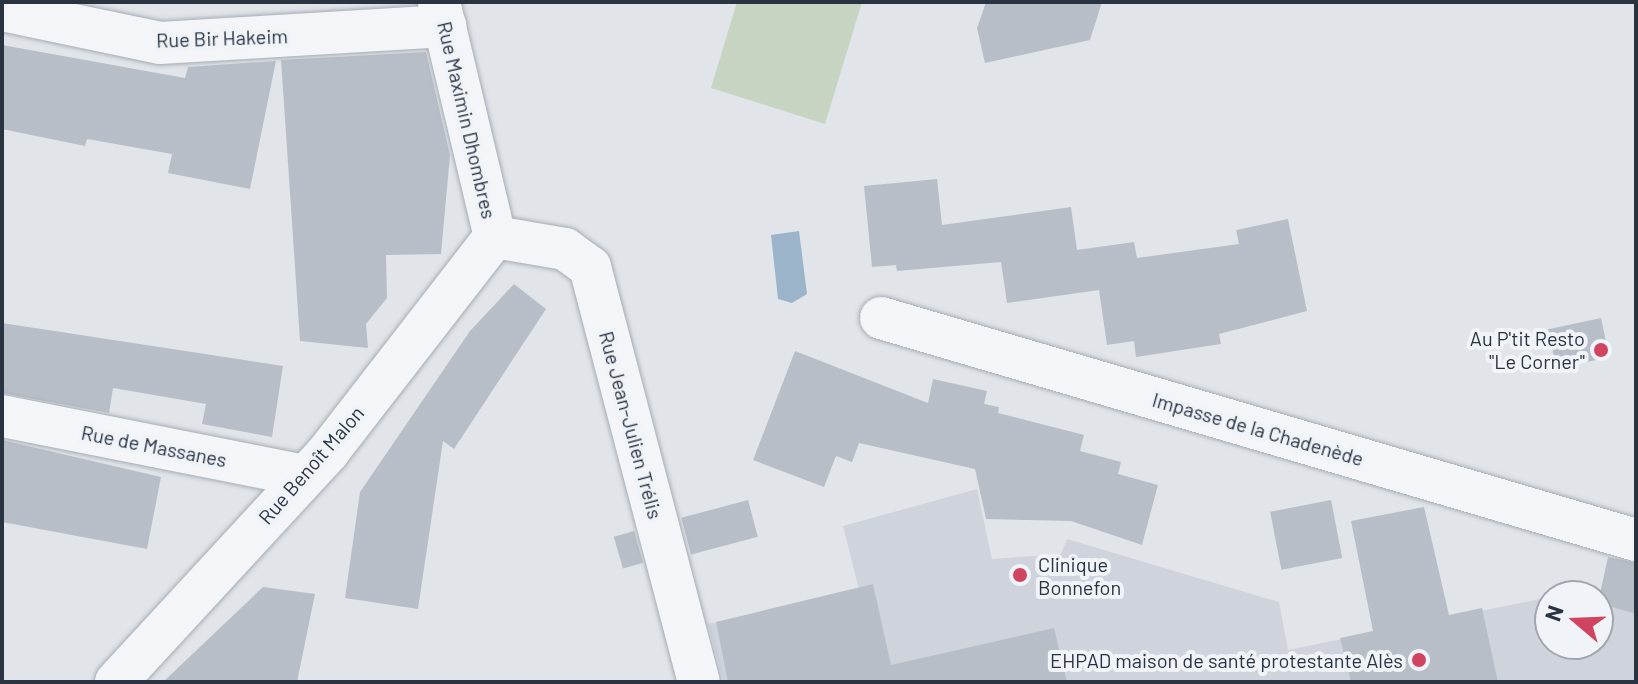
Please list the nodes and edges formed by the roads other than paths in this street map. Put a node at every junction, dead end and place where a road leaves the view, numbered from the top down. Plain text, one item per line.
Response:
1 (2, 10) edge
2 (442, 14) edge
3 (495, 237) junction
4 (881, 318) dead end
5 (2, 416) edge
6 (305, 476) junction
7 (1636, 540) edge
8 (116, 682) edge
9 (699, 682) edge

1 - 2 street, Rue Bir Hakeim
2 - 3 street, Rue Maximin Dhombres
3 - 6 street, Rue Benoît Malon
3 - 9 street, Rue Jean-Julien Trélis
4 - 7 street, Impasse de la Chadenède
5 - 6 street, Rue de Massanes
6 - 8 street, Rue Benoît Malon

